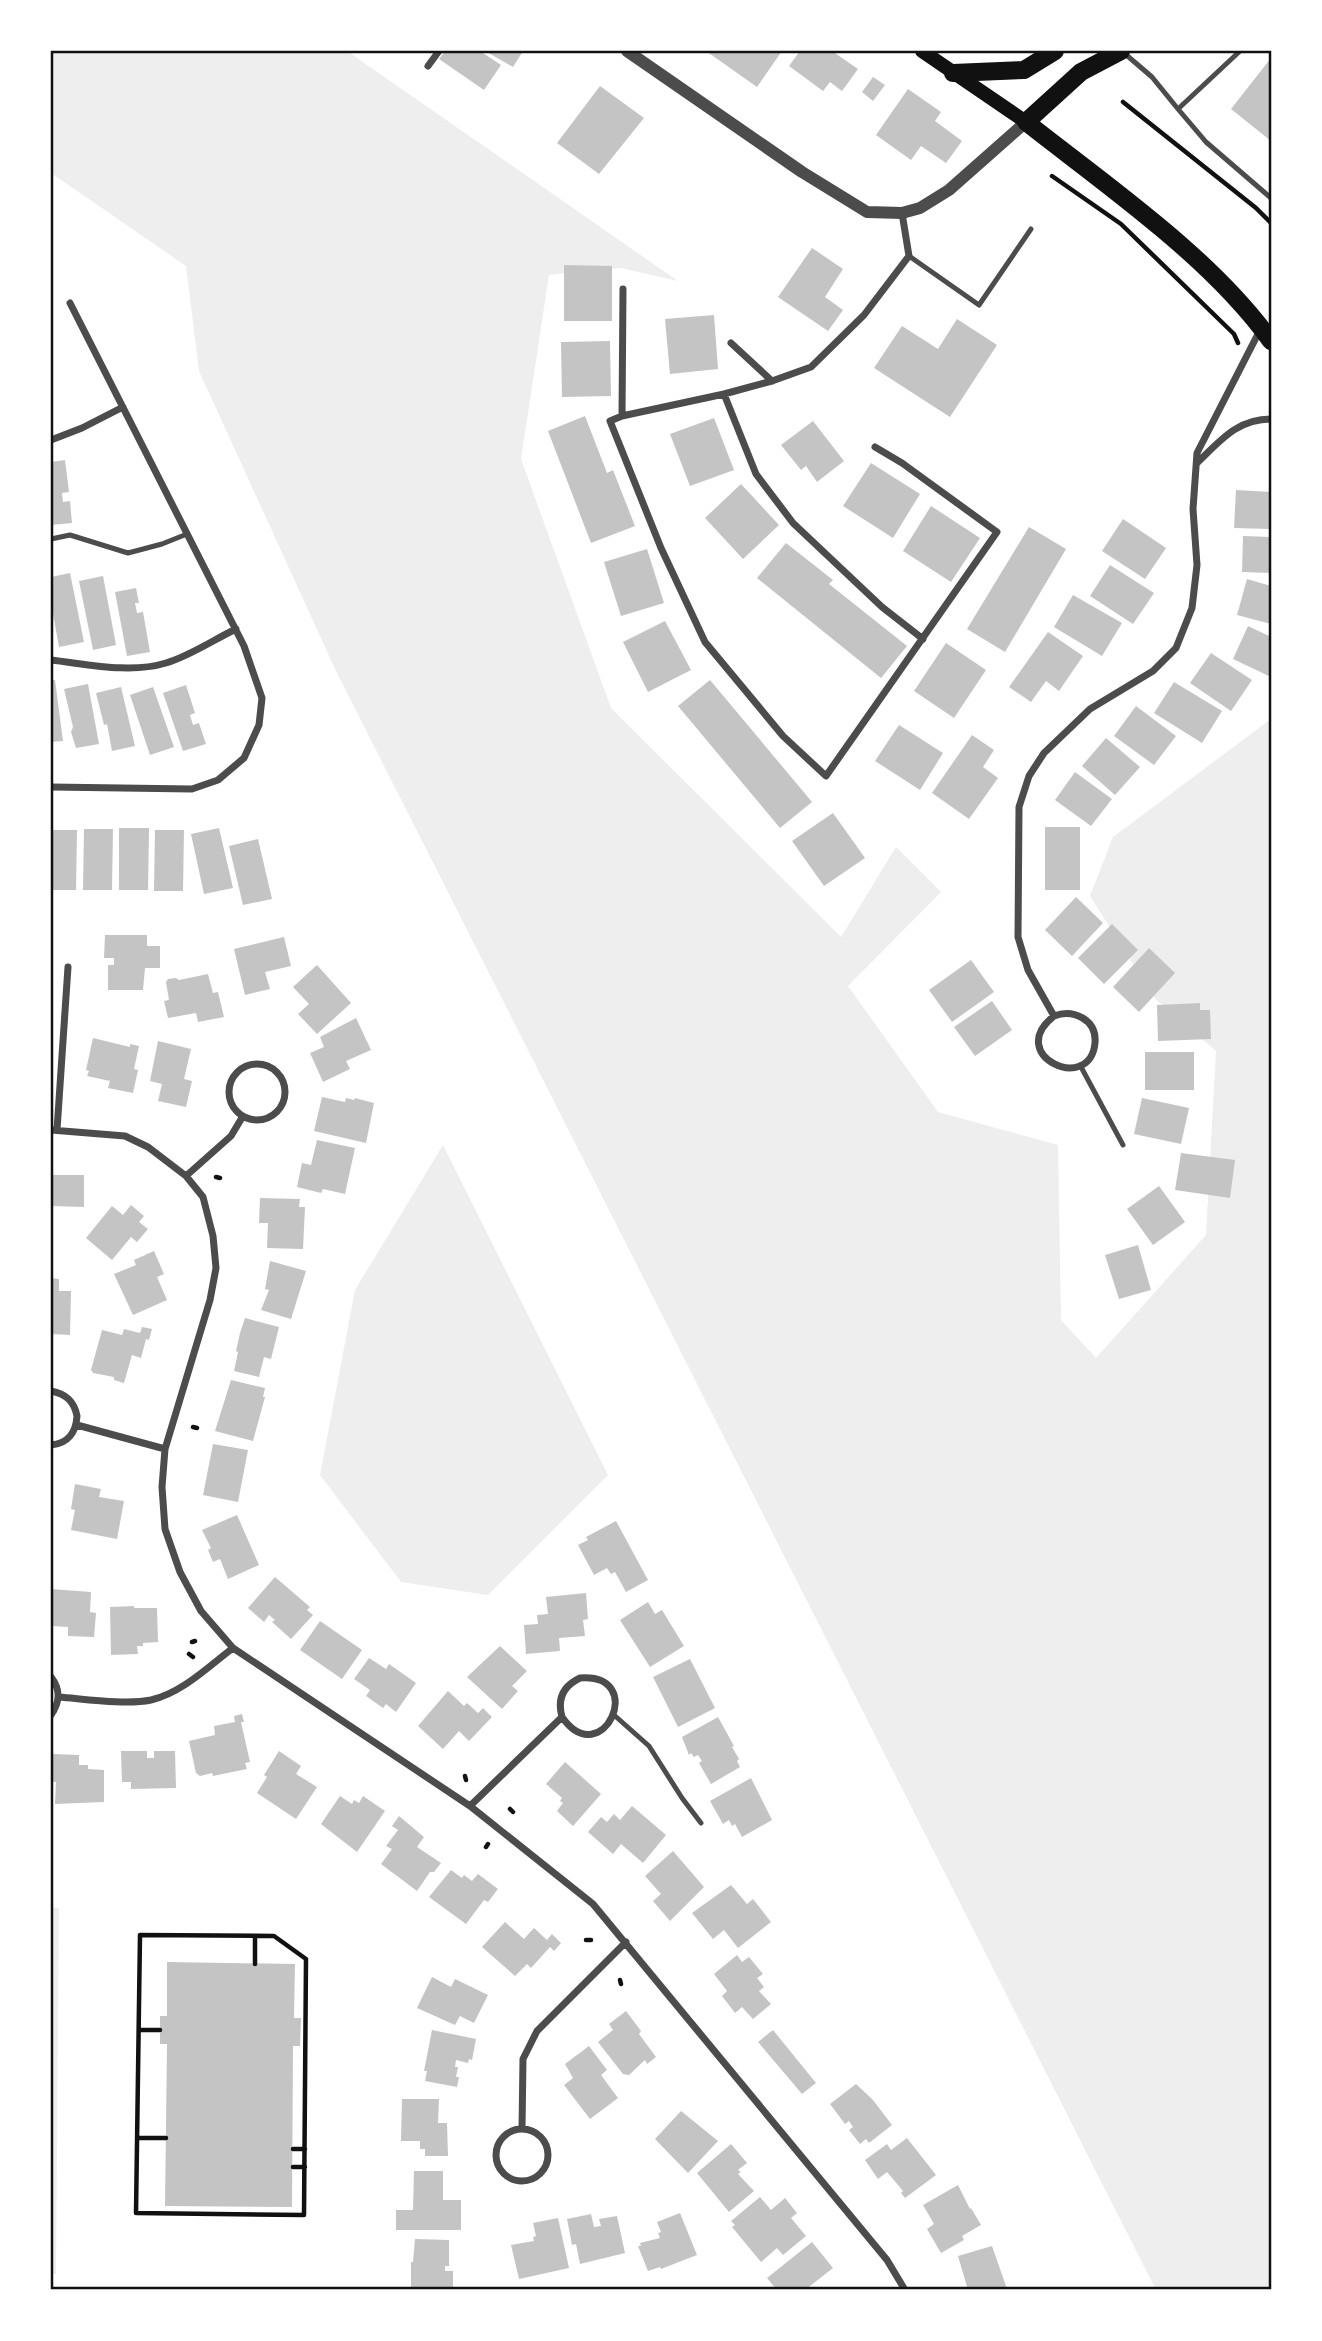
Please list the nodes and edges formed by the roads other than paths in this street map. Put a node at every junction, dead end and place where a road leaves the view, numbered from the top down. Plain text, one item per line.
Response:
1 (439, 51) edge
2 (627, 51) edge
3 (922, 51) edge
4 (1055, 51) edge
5 (1122, 51) edge
6 (1240, 51) edge
7 (428, 66) dead end
8 (953, 73) junction
9 (1178, 109) junction
10 (1026, 122) junction
11 (1271, 198) edge
12 (902, 213) junction
13 (1031, 229) dead end
14 (909, 256) junction
15 (624, 289) dead end
16 (70, 303) dead end
17 (1266, 334) edge
18 (731, 342) dead end
19 (772, 381) junction
20 (724, 394) junction
21 (122, 407) junction
22 (622, 416) junction
23 (1271, 419) edge
24 (51, 440) edge
25 (875, 447) dead end
26 (1196, 463) junction
27 (187, 534) junction
28 (51, 539) edge
29 (236, 629) junction
30 (923, 639) junction
31 (51, 660) edge
32 (51, 787) edge
33 (68, 967) dead end
34 (1054, 1016) junction
35 (1080, 1065) junction
36 (243, 1116) junction
37 (54, 1130) edge
38 (1124, 1145) dead end
39 (186, 1176) junction
40 (51, 1391) edge
41 (77, 1425) junction
42 (51, 1445) edge
43 (165, 1449) junction
44 (233, 1648) junction
45 (51, 1677) edge
46 (59, 1698) junction
47 (51, 1715) edge
48 (614, 1715) junction
49 (562, 1717) junction
50 (470, 1806) junction
51 (701, 1823) dead end
52 (626, 1942) junction
53 (522, 2129) junction
54 (905, 2290) edge

1 - 7 street
2 - 12 street
3 - 8 main road
4 - 8 main road
5 - 9 lane
5 - 10 main road
6 - 9 lane
8 - 10 main road
9 - 11 lane
10 - 12 street
10 - 17 main road
12 - 14 street
13 - 14 lane
14 - 19 street
15 - 22 street
16 - 21 street
17 - 26 street
18 - 19 street
19 - 20 street
20 - 22 street
20 - 30 street
21 - 24 street
21 - 27 street
22 - 30 street
23 - 26 street
25 - 30 street
26 - 34 street
27 - 28 lane
27 - 29 street
29 - 31 street
29 - 32 street
33 - 37 street
34 - 35 street
34 - 35 street
35 - 38 lane
36 - 36 street
36 - 39 street
37 - 39 street
39 - 43 street
40 - 41 street
41 - 42 street
41 - 43 street
43 - 44 street
44 - 46 street
44 - 50 street
45 - 46 street
46 - 47 street
48 - 49 street
48 - 49 street
48 - 51 lane
49 - 50 street
50 - 52 street
52 - 53 street
52 - 54 street
53 - 53 street

